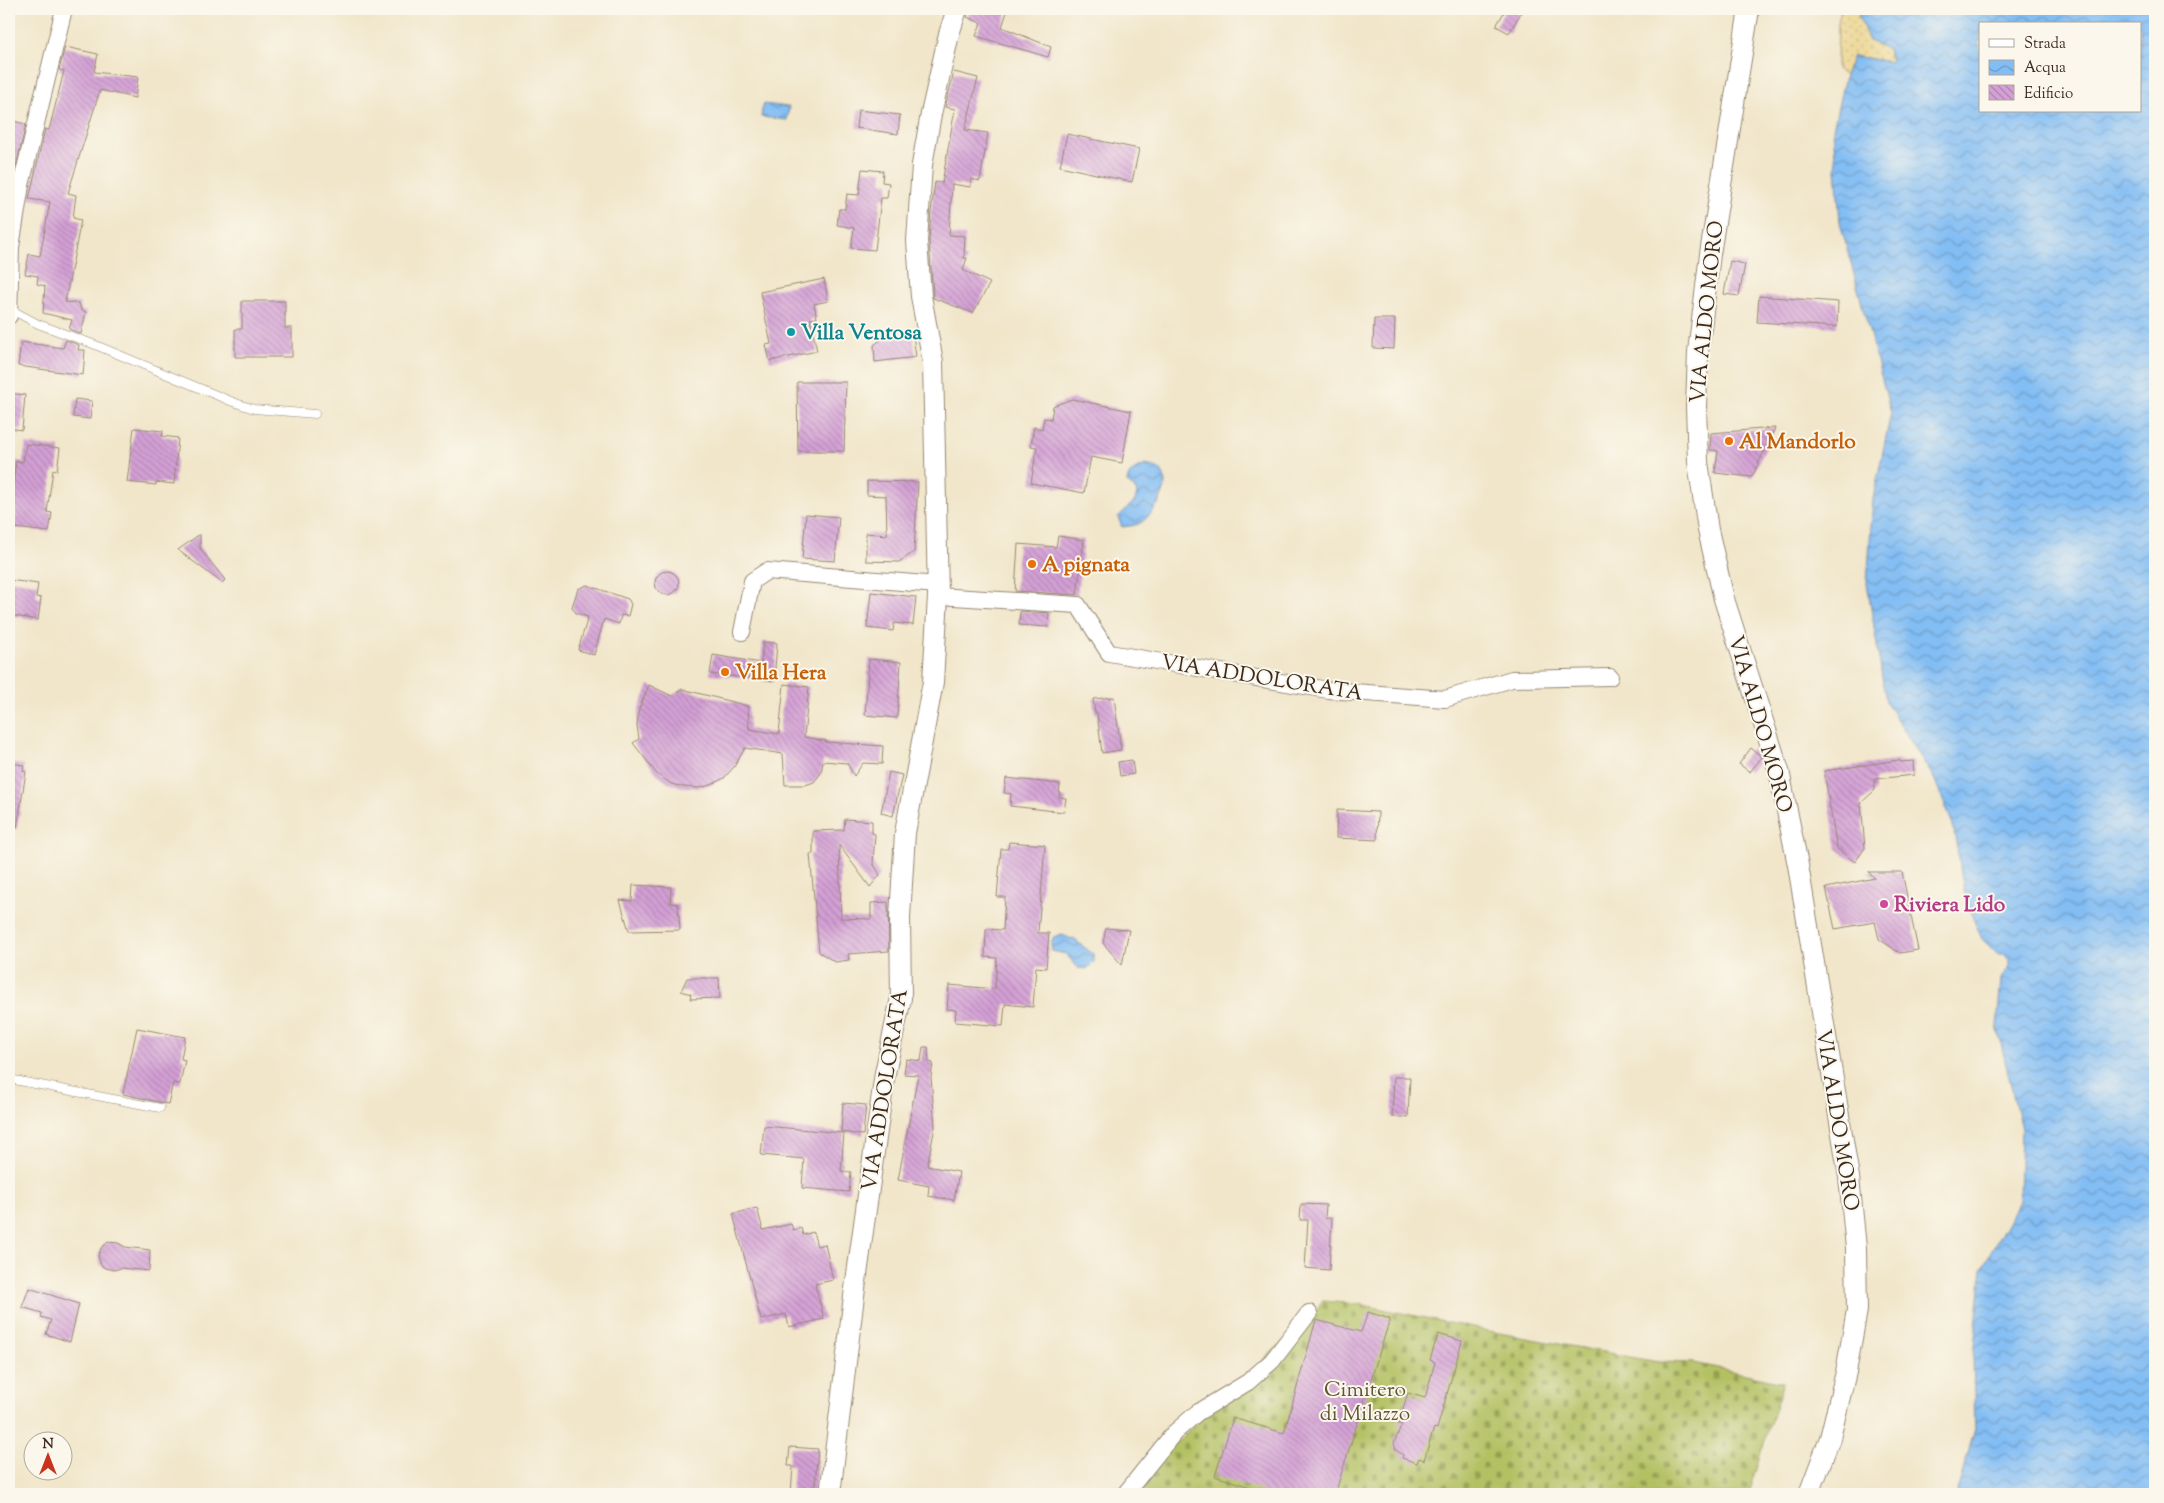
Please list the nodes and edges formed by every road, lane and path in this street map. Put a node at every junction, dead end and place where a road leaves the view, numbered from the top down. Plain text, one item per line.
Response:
1 (64, 9) edge
2 (957, 9) edge
3 (1749, 9) edge
4 (9, 311) edge
5 (315, 414) dead end
6 (938, 590) junction
7 (742, 632) dead end
8 (1610, 677) dead end
9 (9, 1079) edge
10 (160, 1108) dead end
11 (1309, 1313) dead end
12 (830, 1494) edge
13 (1125, 1494) edge
14 (1809, 1494) edge

1 - 4 street
2 - 6 street, VIA ADDOLORATA
3 - 14 street, VIA ALDO MORO
4 - 5 lane
6 - 7 street, VIA ADDOLORATA
6 - 8 street, VIA ADDOLORATA
6 - 12 street, VIA ADDOLORATA
9 - 10 lane
11 - 13 street

